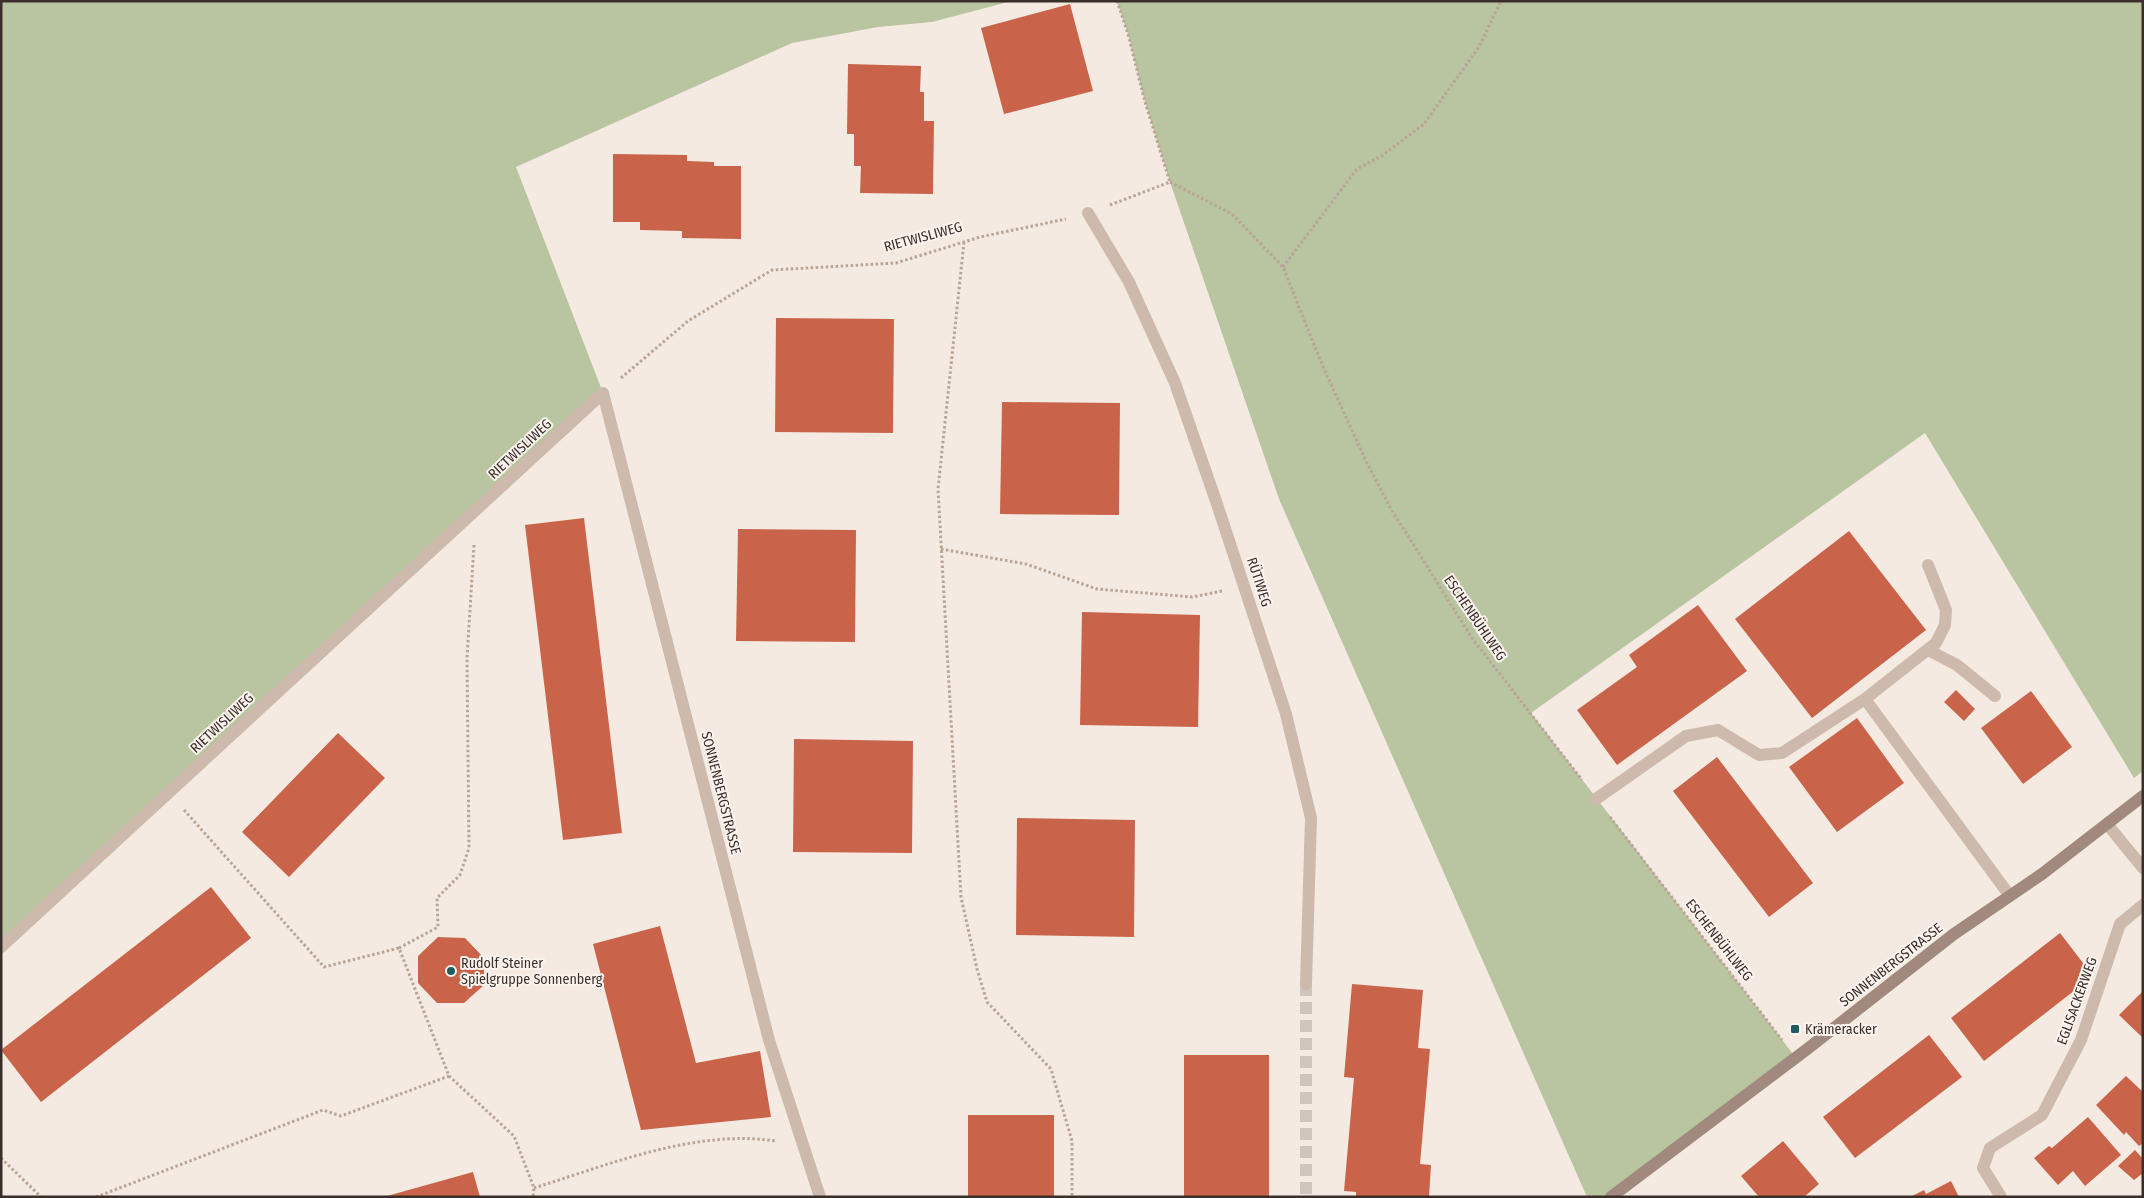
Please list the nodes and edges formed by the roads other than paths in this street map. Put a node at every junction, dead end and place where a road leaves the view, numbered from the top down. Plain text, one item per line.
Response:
1 (1088, 213) road end
2 (603, 393) joint
3 (1928, 565) dead end
4 (1928, 650) junction
5 (1995, 696) dead end
6 (1865, 699) junction
7 (2143, 796) edge
8 (1596, 799) road end
9 (2107, 824) junction
10 (2143, 868) edge
11 (2010, 896) junction
12 (2143, 905) edge
13 (1, 947) edge
14 (1306, 984) tunnel mouth
15 (820, 1197) edge
16 (1611, 1197) edge
17 (2001, 1197) edge

1 - 14 street, RÜTIWEG
2 - 13 street, RIETWISLIWEG
2 - 15 street, SONNENBERGSTRASSE
3 - 4 street
4 - 5 street
4 - 6 street
6 - 8 street
6 - 11 street
7 - 9 street, SONNENBERGSTRASSE
9 - 10 street
9 - 11 street, SONNENBERGSTRASSE
11 - 16 street, SONNENBERGSTRASSE
12 - 17 street, EGLISACKERWEG

